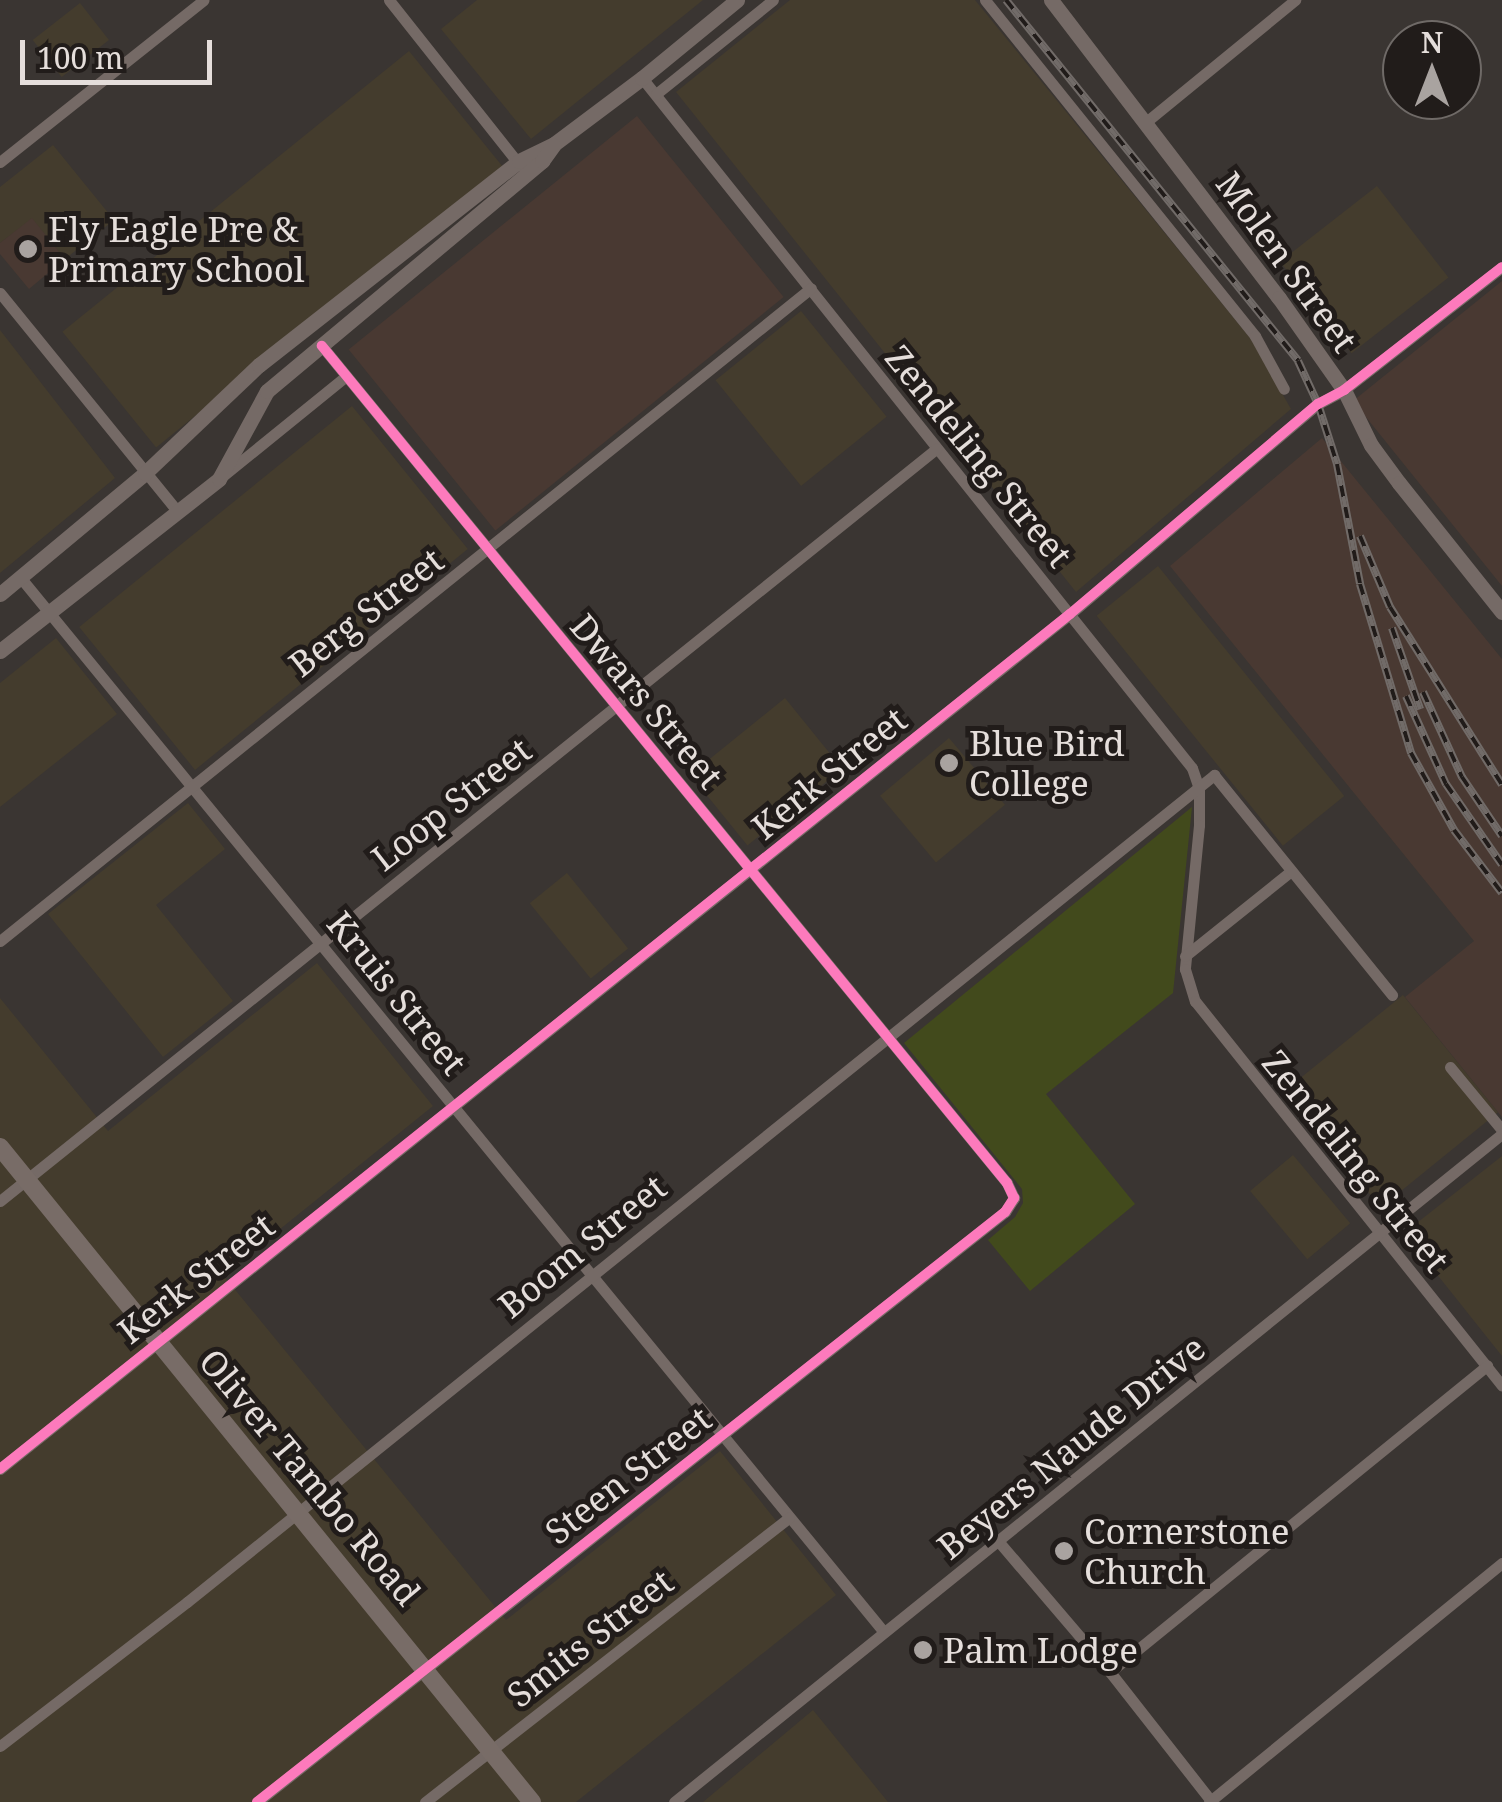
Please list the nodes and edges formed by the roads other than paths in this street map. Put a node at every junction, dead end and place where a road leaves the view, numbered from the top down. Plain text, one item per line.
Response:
1 (204, 0) edge
2 (737, 0) edge
3 (773, 0) edge
4 (985, 0) edge
5 (1051, 0) edge
6 (1295, 0) edge
7 (396, 2) edge
8 (642, 78) junction
9 (656, 94) junction
10 (1146, 122) junction
11 (554, 144) junction
12 (519, 161) junction
13 (0, 162) edge
14 (519, 181) junction
15 (1502, 268) edge
16 (811, 288) junction
17 (0, 293) edge
18 (322, 346) junction
19 (345, 377) junction
20 (1284, 389) dead end
21 (1344, 390) junction
22 (936, 449) junction
23 (145, 473) junction
24 (218, 479) junction
25 (177, 511) junction
26 (488, 551) junction
27 (20, 576) junction
28 (0, 594) edge
29 (48, 612) junction
30 (1502, 612) edge
31 (1070, 614) junction
32 (0, 651) edge
33 (617, 708) junction
34 (190, 786) junction
35 (1198, 788) junction
36 (752, 870) junction
37 (1291, 871) junction
38 (0, 942) edge
39 (320, 943) junction
40 (1185, 956) junction
41 (1392, 995) dead end
42 (888, 1037) junction
43 (1450, 1067) dead end
44 (456, 1108) junction
45 (1502, 1132) edge
46 (0, 1147) edge
47 (27, 1180) junction
48 (1008, 1183) joint
49 (0, 1202) edge
50 (1379, 1235) junction
51 (588, 1276) junction
52 (157, 1344) junction
53 (1487, 1366) junction
54 (1502, 1385) edge
55 (720, 1437) junction
56 (0, 1469) edge
57 (298, 1511) junction
58 (789, 1518) junction
59 (999, 1542) junction
60 (1502, 1564) edge
61 (882, 1631) junction
62 (426, 1670) junction
63 (1110, 1672) junction
64 (0, 1746) edge
65 (491, 1750) junction
66 (257, 1802) edge
67 (425, 1802) edge
68 (532, 1802) edge
69 (674, 1802) edge
70 (1211, 1802) edge

1 - 13 street
2 - 8 street
3 - 9 street
4 - 20 street, Molen Street
5 - 10 street, Molen Street
6 - 10 street
7 - 12 street
8 - 9 street, Zendeling Street
8 - 11 street
9 - 16 street, Zendeling Street
10 - 21 street, Molen Street
11 - 12 street
11 - 14 street
12 - 14 street
12 - 23 street
14 - 18 street
15 - 21 street, Kerk Street
16 - 22 street, Zendeling Street
16 - 26 street, Berg Street
17 - 23 street
18 - 19 street, Dwars Street
18 - 24 street
19 - 24 street
19 - 26 street, Dwars Street
21 - 30 street, Molen Street
21 - 31 street, Kerk Street
22 - 31 street, Zendeling Street
22 - 33 street, Loop Street
23 - 25 street
23 - 27 street
24 - 25 street
25 - 29 street
26 - 33 street, Dwars Street
26 - 34 street, Berg Street
27 - 28 street
27 - 29 street, Kruis Street
29 - 32 street
29 - 34 street, Kruis Street
31 - 35 street, Zendeling Street
31 - 36 street, Kerk Street
33 - 36 street, Dwars Street
33 - 39 street, Loop Street
34 - 38 street, Berg Street
34 - 39 street, Kruis Street
35 - 37 street
35 - 40 street, Zendeling Street
35 - 42 street, Boom Street
36 - 42 street, Dwars Street
36 - 44 street, Kerk Street
37 - 40 street
37 - 41 street
39 - 44 street, Kruis Street
39 - 47 street, Loop Street
40 - 50 street, Zendeling Street
42 - 48 street, Dwars Street
42 - 51 street, Boom Street
43 - 45 street
44 - 51 street, Kruis Street
44 - 52 street, Kerk Street
45 - 50 street, Beyers Naude Drive
46 - 47 main road, Oliver Tambo Road
47 - 49 street, Loop Street
47 - 52 main road, Oliver Tambo Road
48 - 55 street, Steen Street
50 - 53 street, Zendeling Street
50 - 59 street, Beyers Naude Drive
51 - 55 street, Kruis Street
51 - 57 street, Boom Street
52 - 56 street, Kerk Street
52 - 57 main road, Oliver Tambo Road
53 - 54 street, Zendeling Street
53 - 63 street
55 - 58 street, Kruis Street
55 - 62 street, Steen Street
57 - 62 main road, Oliver Tambo Road
57 - 64 street, Boom Street
58 - 61 street, Kruis Street
58 - 65 street, Smits Street
59 - 61 street, Beyers Naude Drive
59 - 63 street
60 - 70 street
61 - 69 street, Beyers Naude Drive
62 - 65 main road, Oliver Tambo Road
62 - 66 street, Steen Street
63 - 70 street
65 - 67 street, Smits Street
65 - 68 main road, Oliver Tambo Road

